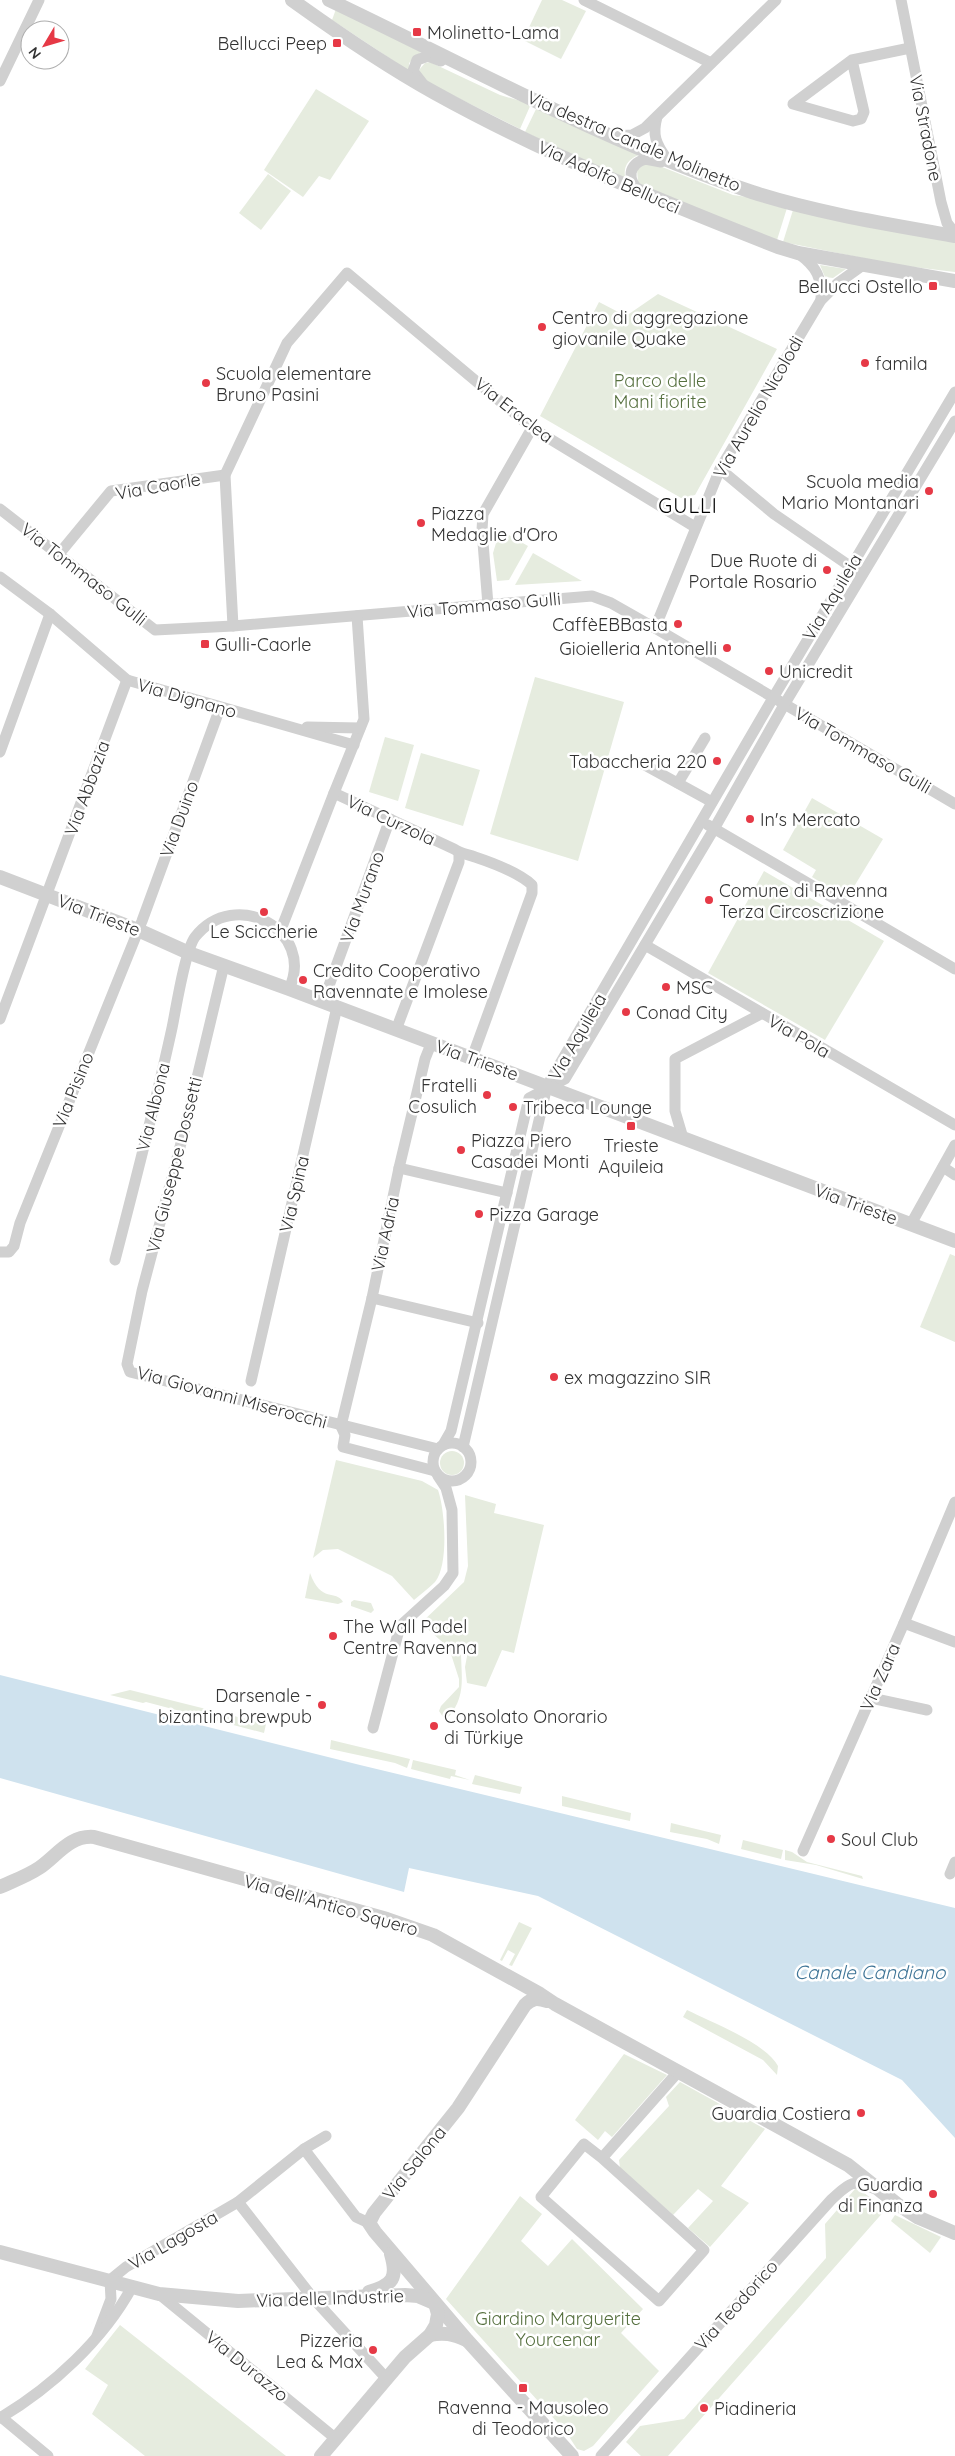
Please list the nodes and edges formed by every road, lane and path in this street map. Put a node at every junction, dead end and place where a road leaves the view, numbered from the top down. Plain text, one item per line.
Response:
1 (292, 0) edge
2 (329, 0) edge
3 (584, 0) edge
4 (776, 0) edge
5 (901, 0) edge
6 (39, 3) edge
7 (910, 48) junction
8 (852, 60) junction
9 (711, 63) junction
10 (0, 81) edge
11 (498, 83) junction
12 (429, 90) junction
13 (657, 117) junction
14 (615, 136) junction
15 (667, 159) junction
16 (752, 192) junction
17 (641, 193) junction
18 (955, 235) edge
19 (798, 253) junction
20 (863, 265) junction
21 (347, 273) joint
22 (955, 281) edge
23 (821, 300) junction
24 (955, 392) edge
25 (955, 421) edge
26 (532, 428) junction
27 (720, 469) junction
28 (225, 475) junction
29 (2, 512) edge
30 (696, 527) junction
31 (59, 554) junction
32 (850, 566) junction
33 (862, 575) junction
34 (0, 577) edge
35 (488, 605) junction
36 (50, 614) junction
37 (357, 616) junction
38 (233, 626) junction
39 (655, 628) junction
40 (127, 680) junction
41 (773, 698) junction
42 (784, 705) junction
43 (220, 708) junction
44 (290, 726) junction
45 (360, 728) junction
46 (704, 738) dead end
47 (354, 745) junction
48 (0, 752) edge
49 (641, 763) dead end
50 (678, 783) junction
51 (332, 797) junction
52 (712, 802) junction
53 (955, 804) edge
54 (390, 819) junction
55 (702, 822) junction
56 (714, 829) junction
57 (459, 854) junction
58 (0, 877) edge
59 (48, 896) junction
60 (138, 930) junction
61 (280, 932) junction
62 (644, 945) junction
63 (189, 953) junction
64 (224, 966) junction
65 (955, 970) edge
66 (289, 989) junction
67 (323, 1002) junction
68 (337, 1008) junction
69 (761, 1014) junction
70 (0, 1018) edge
71 (396, 1030) junction
72 (431, 1044) junction
73 (472, 1058) junction
74 (547, 1086) junction
75 (955, 1125) edge
76 (683, 1138) junction
77 (955, 1145) edge
78 (399, 1168) junction
79 (943, 1168) junction
80 (955, 1175) edge
81 (508, 1193) junction
82 (911, 1224) junction
83 (955, 1241) edge
84 (5, 1252) edge
85 (115, 1260) dead end
86 (372, 1298) junction
87 (478, 1324) junction
88 (127, 1364) joint
89 (251, 1381) dead end
90 (341, 1426) junction
91 (441, 1447) junction
92 (463, 1447) junction
93 (437, 1473) junction
94 (461, 1480) junction
95 (955, 1502) edge
96 (452, 1510) junction
97 (904, 1623) junction
98 (955, 1642) edge
99 (871, 1698) junction
100 (927, 1710) dead end
101 (373, 1728) dead end
102 (803, 1851) dead end
103 (955, 1862) edge
104 (950, 1874) dead end
105 (0, 1887) edge
106 (555, 2004) junction
107 (678, 2072) junction
108 (326, 2136) dead end
109 (304, 2149) junction
110 (602, 2158) junction
111 (883, 2193) junction
112 (238, 2202) junction
113 (370, 2223) junction
114 (955, 2233) edge
115 (390, 2251) junction
116 (0, 2252) edge
117 (110, 2280) junction
118 (132, 2287) junction
119 (158, 2294) junction
120 (359, 2295) junction
121 (313, 2298) junction
122 (435, 2303) junction
123 (430, 2335) junction
124 (97, 2336) junction
125 (467, 2340) junction
126 (386, 2378) junction
127 (0, 2418) edge
128 (335, 2438) junction
129 (48, 2456) edge
130 (321, 2456) edge
131 (572, 2456) edge
132 (601, 2456) edge

1 - 12 street, Via Adolfo Bellucci
2 - 11 street, Via destra Canale Molinetto
3 - 9 street
4 - 9 street
5 - 7 street, Via Stradone
6 - 10 street
7 - 8 street
7 - 18 street, Via Stradone
8 - 8 street
9 - 13 street
11 - 12 street
11 - 14 street, Via destra Canale Molinetto
12 - 17 street, Via Adolfo Bellucci
13 - 14 street
13 - 15 street
14 - 15 street, Via destra Canale Molinetto
15 - 16 street, Via destra Canale Molinetto
16 - 17 street
16 - 18 street, Via destra Canale Molinetto
17 - 19 street, Via Adolfo Bellucci
19 - 20 street, Via Adolfo Bellucci
19 - 23 street
20 - 22 street, Via Adolfo Bellucci
20 - 23 street, Via Aurelio Nicolodi
21 - 26 street, Via Eraclea
21 - 28 street, Via Caorle
23 - 27 street, Via Aurelio Nicolodi
24 - 32 street, Via Aquileia
25 - 33 street, Via Aquileia
26 - 30 street, Via Eraclea
26 - 35 street
27 - 30 street, Via Aurelio Nicolodi
27 - 32 street
28 - 31 street, Via Caorle
28 - 38 street, Via Caorle
29 - 31 street, Via Tommaso Gulli
30 - 39 street, Via Aurelio Nicolodi
31 - 38 street, Via Tommaso Gulli
32 - 33 street
32 - 41 street, Via Aquileia
33 - 42 street, Via Aquileia
34 - 36 street, Via Dignano
35 - 37 street, Via Tommaso Gulli
35 - 39 street, Via Tommaso Gulli
36 - 40 street, Via Dignano
36 - 48 street
37 - 38 street, Via Tommaso Gulli
37 - 45 street, Via Curzola
39 - 41 street, Via Tommaso Gulli
40 - 43 street, Via Dignano
40 - 59 street, Via Abbazia
41 - 42 street, Via Tommaso Gulli
41 - 52 street, Via Aquileia
42 - 53 street, Via Tommaso Gulli
42 - 56 street, Via Aquileia
43 - 44 street, Via Dignano
43 - 60 street, Via Duino
44 - 45 street, Via Dignano
44 - 47 street, Via Dignano
45 - 47 street, Via Curzola
46 - 50 street
47 - 51 street, Via Curzola
49 - 50 street
50 - 52 street
51 - 54 street, Via Curzola
51 - 61 street
52 - 55 street, Via Aquileia
54 - 57 street, Via Curzola
54 - 67 street, Via Murano
55 - 56 street
55 - 74 street, Via Aquileia
56 - 62 street, Via Aquileia
56 - 65 street
57 - 71 street
57 - 73 street, Via Curzola
58 - 59 street, Via Trieste
59 - 60 street, Via Trieste
59 - 70 street, Via Abbazia
60 - 63 street, Via Trieste
60 - 84 street, Via Pisino
61 - 63 street, Via Albona
61 - 66 street
62 - 69 street, Via Pola
62 - 74 street, Via Aquileia
63 - 64 street, Via Trieste
63 - 85 street, Via Albona
64 - 66 street, Via Trieste
64 - 88 street, Via Giuseppe Dossetti
66 - 67 street, Via Trieste
67 - 68 street, Via Trieste
68 - 71 street, Via Trieste
68 - 89 street, Via Spina
69 - 75 street, Via Pola
69 - 76 street
71 - 72 street, Via Trieste
72 - 73 street, Via Trieste
72 - 78 street, Via Adria
73 - 74 street, Via Trieste
74 - 76 street, Via Trieste
74 - 81 street
74 - 92 street
76 - 82 street, Via Trieste
77 - 79 street
78 - 81 street
78 - 86 street, Via Adria
79 - 80 street
79 - 82 street
81 - 87 street
82 - 83 street, Via Trieste
86 - 87 street
86 - 90 street, Via Adria
87 - 91 street
88 - 90 street, Via Giovanni Miserocchi
90 - 91 street, Via Giovanni Miserocchi
90 - 93 street, Via Giovanni Miserocchi
91 - 92 street
91 - 93 street
92 - 94 street
93 - 94 street
93 - 96 street
94 - 96 street
95 - 97 street, Via Zara
96 - 101 street
97 - 98 street
97 - 99 street, Via Zara
99 - 100 street
99 - 102 street, Via Zara
103 - 104 street
105 - 106 street, Via dell'Antico Squero
106 - 107 street, Via dell'Antico Squero
106 - 113 street, Via Salona
107 - 110 street
107 - 111 street, Via dell'Antico Squero
108 - 109 street, Via Lagosta
109 - 112 street, Via Lagosta
109 - 113 street
110 - 110 street
111 - 114 street, Via dell'Antico Squero
111 - 132 street, Via Teodorico
112 - 117 street, Via Lagosta
112 - 121 street, Via Lagosta
113 - 115 street
115 - 120 street
115 - 122 street
116 - 117 street, Via delle Industrie
117 - 118 street, Via delle Industrie
117 - 124 street
118 - 119 street, Via delle Industrie
118 - 124 street
119 - 121 street, Via delle Industrie
119 - 128 street, Via Durazzo
120 - 121 street, Via delle Industrie
120 - 122 street, Via delle Industrie
121 - 126 street, Via Lagosta
122 - 123 street
122 - 125 street
123 - 125 street
123 - 126 street
124 - 127 street
125 - 131 street
126 - 128 street
127 - 129 street
128 - 130 street

